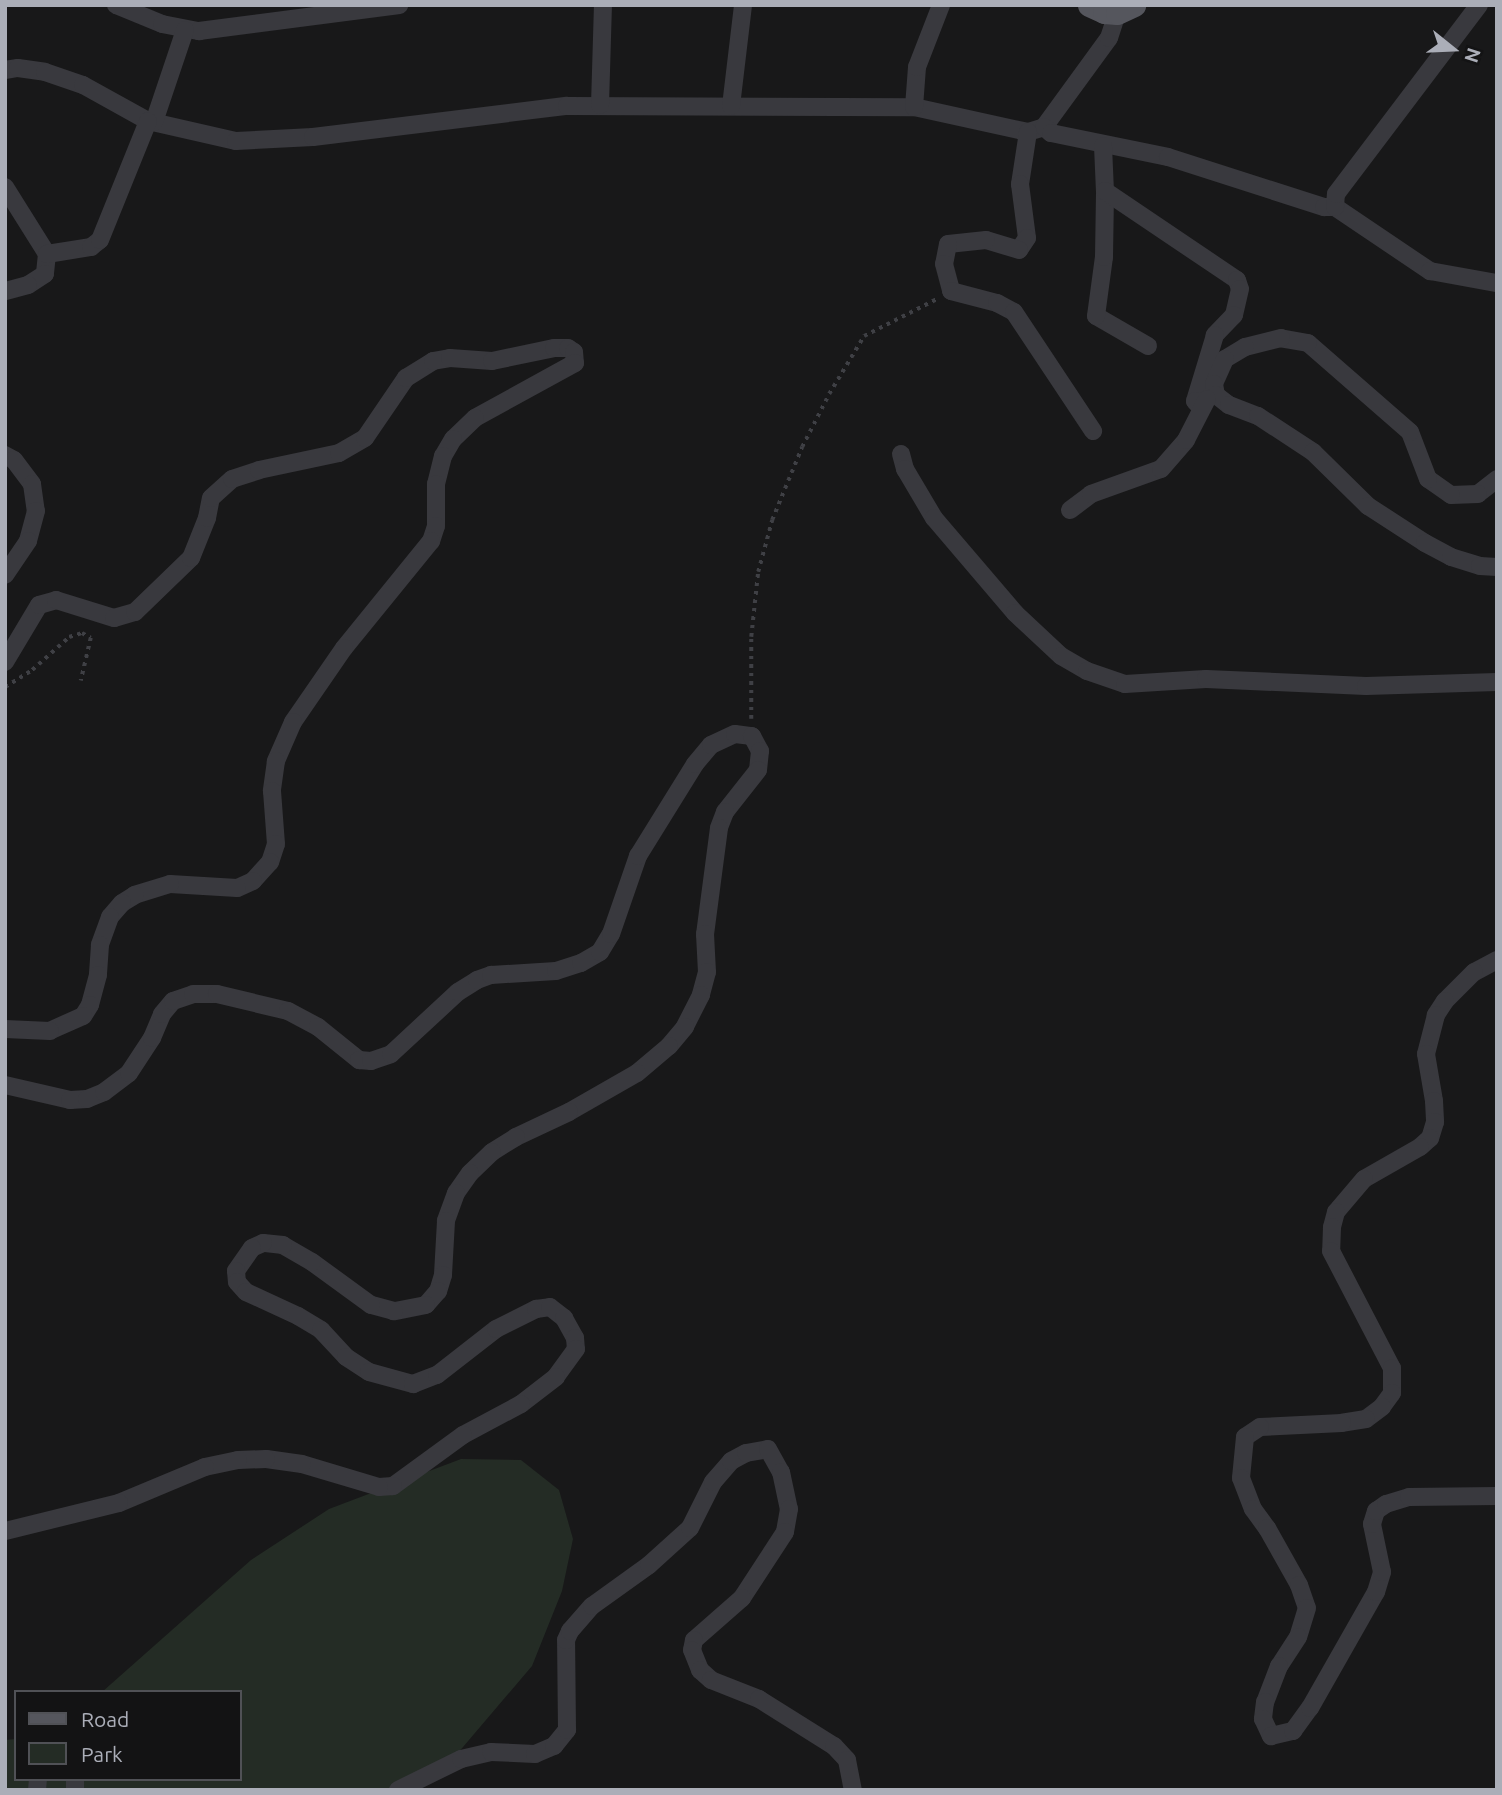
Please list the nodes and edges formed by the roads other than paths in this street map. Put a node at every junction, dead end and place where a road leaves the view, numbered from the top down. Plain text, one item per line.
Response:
1 (116, 5) edge
2 (399, 5) edge
3 (603, 5) edge
4 (743, 5) edge
5 (941, 5) edge
6 (1088, 5) edge
7 (1479, 5) edge
8 (1125, 9) edge
9 (185, 30) junction
10 (5, 70) edge
11 (600, 105) junction
12 (731, 106) junction
13 (914, 107) junction
14 (151, 121) junction
15 (1036, 129) junction
16 (1103, 146) junction
17 (5, 187) edge
18 (1105, 191) junction
19 (1335, 206) junction
20 (47, 254) junction
21 (1497, 283) edge
22 (6, 292) edge
23 (1148, 346) dead end
24 (1216, 395) junction
25 (1201, 408) junction
26 (1093, 431) dead end
27 (901, 454) dead end
28 (5, 455) edge
29 (1497, 479) edge
30 (1070, 510) dead end
31 (1497, 567) edge
32 (5, 575) edge
33 (5, 662) edge
34 (1497, 682) edge
35 (1497, 960) edge
36 (5, 1028) edge
37 (5, 1085) edge
38 (1497, 1496) edge
39 (5, 1531) edge
40 (398, 1790) edge
41 (853, 1790) edge

1 - 9 street
2 - 9 street
3 - 11 street
4 - 12 street
5 - 13 street
6 - 8 main road
7 - 19 street
8 - 15 street
9 - 14 street
10 - 14 street
11 - 12 street
11 - 14 street
12 - 13 street
13 - 15 street
14 - 20 street
15 - 16 street
15 - 26 street
16 - 18 street
16 - 19 street
17 - 20 street
18 - 23 street
18 - 25 street
19 - 21 street
20 - 22 street
24 - 25 street
24 - 29 street
24 - 31 street
25 - 30 street
27 - 34 street
28 - 32 street
33 - 36 street
35 - 38 street
37 - 39 street
40 - 41 street

